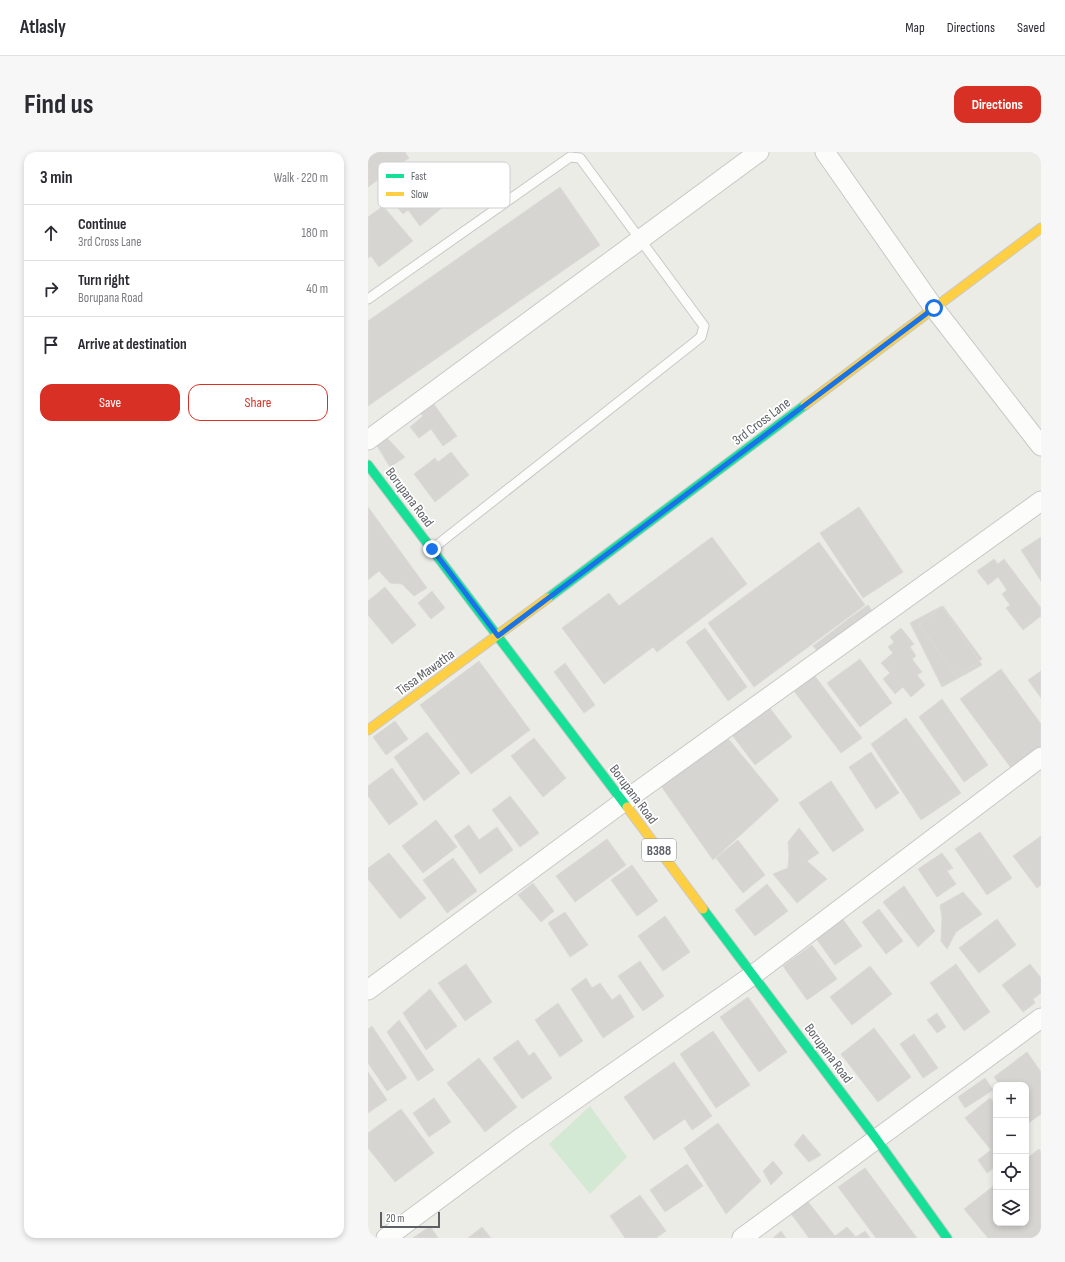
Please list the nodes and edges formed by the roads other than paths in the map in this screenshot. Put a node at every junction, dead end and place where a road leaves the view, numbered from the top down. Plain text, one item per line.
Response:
1 (759, 152) edge
2 (825, 152) edge
3 (510, 199) edge
4 (497, 208) edge
5 (1041, 228) edge
6 (641, 239) junction
7 (368, 299) edge
8 (934, 308) junction
9 (368, 440) edge
10 (1041, 446) edge
11 (368, 465) edge
12 (1041, 501) edge
13 (432, 549) junction
14 (498, 636) junction
15 (368, 730) edge
16 (1041, 757) edge
17 (624, 802) junction
18 (752, 975) junction
19 (368, 990) edge
20 (1041, 1018) edge
21 (877, 1140) junction
22 (386, 1238) edge
23 (742, 1238) edge
24 (947, 1238) edge

1 - 6 street
2 - 8 street
3 - 6 lane
4 - 7 lane
5 - 8 main road, 3rd Cross Lane
6 - 9 street
6 - 13 lane
8 - 10 street
8 - 14 main road, 3rd Cross Lane
11 - 13 main road, Borupana Road / B388
12 - 17 street
13 - 14 main road, Borupana Road / B388
14 - 15 main road, Tissa Mawatha
14 - 17 main road, Borupana Road / B388
16 - 18 street
17 - 18 main road, Borupana Road / B388
17 - 19 street
18 - 21 main road, Borupana Road / B388
18 - 22 street
20 - 21 street
21 - 23 street
21 - 24 main road, Borupana Road / B388

